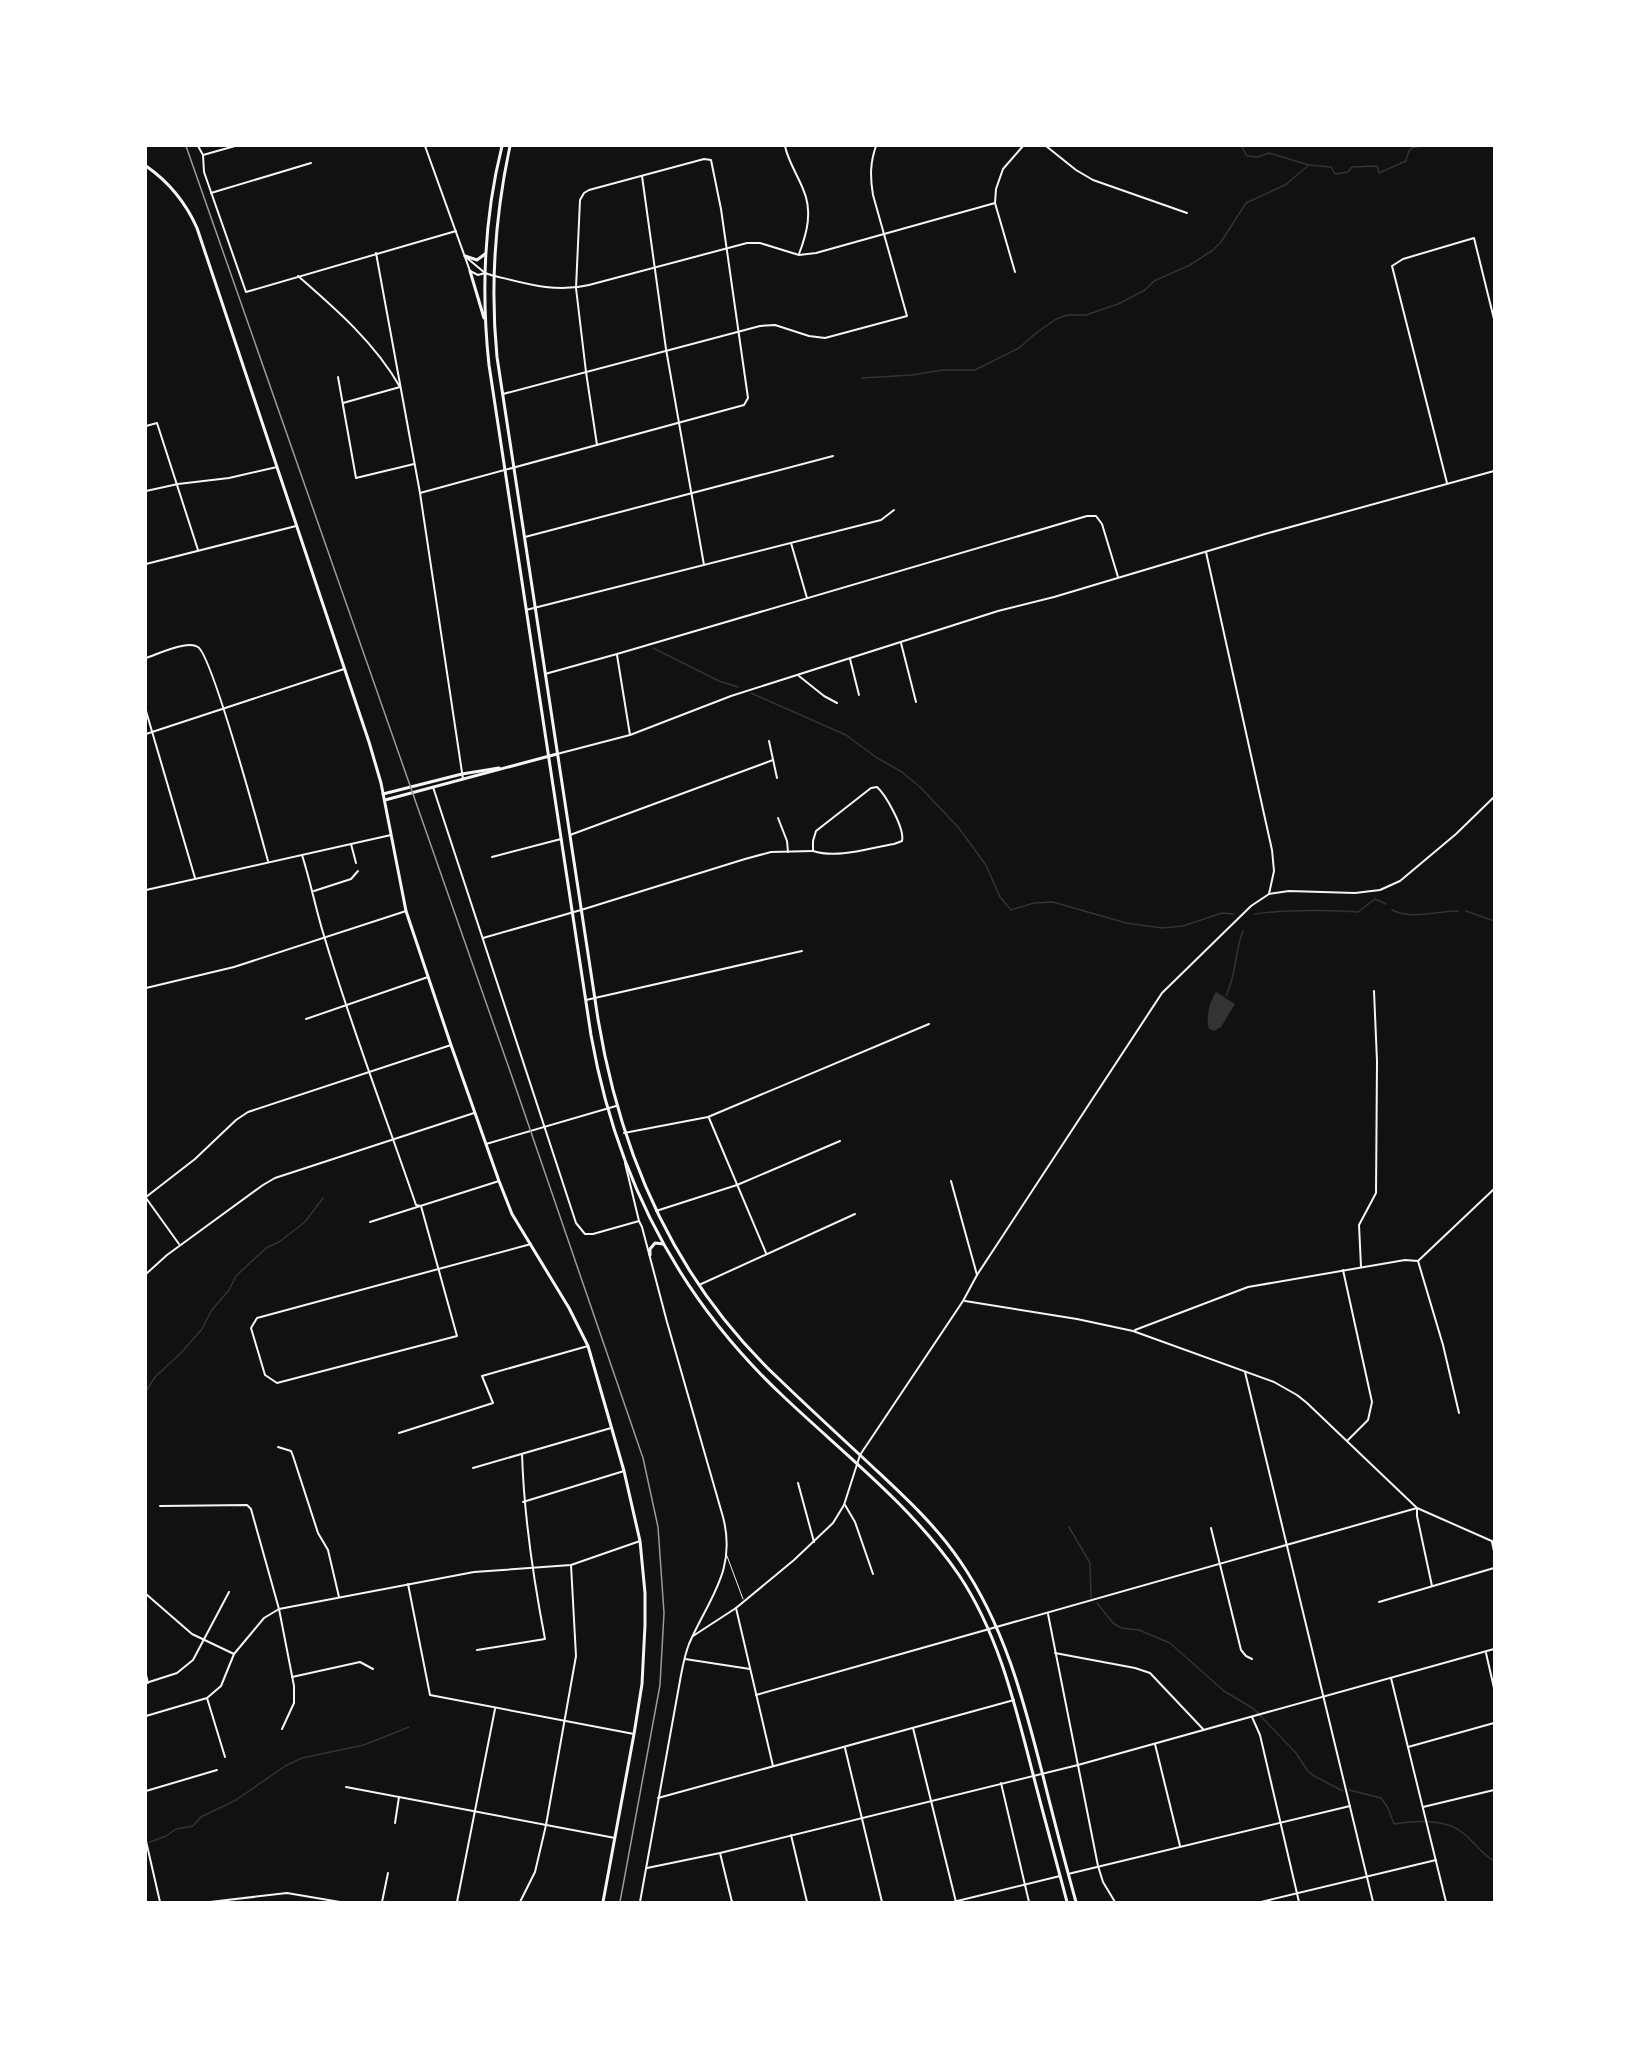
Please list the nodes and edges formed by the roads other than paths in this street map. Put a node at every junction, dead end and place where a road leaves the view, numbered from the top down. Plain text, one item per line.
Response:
1 (198, 146) edge
2 (235, 146) edge
3 (425, 146) edge
4 (502, 146) edge
5 (510, 146) edge
6 (785, 146) edge
7 (876, 146) edge
8 (1023, 146) edge
9 (1046, 146) edge
10 (203, 155) junction
11 (311, 163) dead end
12 (146, 166) edge
13 (642, 176) junction
14 (211, 193) junction
15 (995, 202) junction
16 (1187, 213) dead end
17 (456, 231) junction
18 (883, 234) junction
19 (726, 249) junction
20 (486, 252) junction
21 (376, 253) junction
22 (799, 255) junction
23 (465, 256) junction
24 (655, 268) junction
25 (470, 271) junction
26 (1015, 272) dead end
27 (485, 273) junction
28 (298, 276) junction
29 (494, 276) junction
30 (576, 288) junction
31 (1494, 319) edge
32 (486, 327) junction
33 (739, 331) junction
34 (666, 349) junction
35 (586, 372) junction
36 (338, 377) dead end
37 (400, 387) junction
38 (503, 394) junction
39 (343, 403) junction
40 (680, 422) junction
41 (146, 426) edge
42 (597, 445) junction
43 (833, 456) dead end
44 (414, 464) junction
45 (277, 467) junction
46 (514, 468) junction
47 (506, 471) junction
48 (1494, 471) edge
49 (1447, 483) junction
50 (178, 484) junction
51 (146, 491) edge
52 (420, 493) junction
53 (692, 494) junction
54 (894, 510) dead end
55 (296, 526) junction
56 (525, 537) junction
57 (791, 543) junction
58 (198, 550) junction
59 (1206, 552) junction
60 (146, 564) edge
61 (704, 565) junction
62 (1118, 578) junction
63 (807, 598) junction
64 (536, 608) junction
65 (526, 610) junction
66 (901, 643) junction
67 (617, 654) junction
68 (146, 658) edge
69 (850, 659) junction
70 (344, 669) junction
71 (545, 674) junction
72 (799, 676) junction
73 (860, 695) dead end
74 (916, 702) dead end
75 (837, 703) dead end
76 (223, 708) junction
77 (146, 711) edge
78 (152, 732) junction
79 (146, 734) edge
80 (630, 735) junction
81 (769, 741) dead end
82 (557, 754) junction
83 (549, 756) junction
84 (773, 760) junction
85 (506, 767) junction
86 (462, 774) junction
87 (777, 778) dead end
88 (463, 779) junction
89 (433, 787) junction
90 (383, 794) junction
91 (1494, 797) edge
92 (385, 800) junction
93 (778, 818) dead end
94 (390, 835) junction
95 (570, 836) junction
96 (561, 839) junction
97 (351, 844) junction
98 (813, 851) junction
99 (788, 852) junction
100 (302, 855) junction
101 (492, 858) dead end
102 (268, 861) junction
103 (356, 863) dead end
104 (357, 870) dead end
105 (195, 878) junction
106 (146, 890) edge
107 (314, 891) junction
108 (1269, 894) junction
109 (406, 910) junction
110 (581, 910) junction
111 (573, 913) junction
112 (324, 937) junction
113 (482, 939) junction
114 (802, 951) dead end
115 (428, 977) junction
116 (146, 988) edge
117 (1374, 991) dead end
118 (595, 999) junction
119 (586, 1000) junction
120 (347, 1005) junction
121 (306, 1020) dead end
122 (929, 1024) dead end
123 (451, 1046) junction
124 (371, 1073) junction
125 (616, 1106) junction
126 (607, 1109) junction
127 (474, 1113) junction
128 (708, 1117) junction
129 (544, 1127) junction
130 (624, 1132) junction
131 (394, 1140) junction
132 (840, 1141) dead end
133 (486, 1144) junction
134 (625, 1162) junction
135 (498, 1181) junction
136 (951, 1182) dead end
137 (737, 1185) junction
138 (1494, 1189) edge
139 (146, 1198) edge
140 (421, 1206) junction
141 (656, 1211) junction
142 (855, 1214) dead end
143 (639, 1221) junction
144 (370, 1222) dead end
145 (531, 1244) junction
146 (663, 1244) junction
147 (180, 1245) junction
148 (766, 1253) junction
149 (650, 1255) junction
150 (1418, 1261) junction
151 (1361, 1267) junction
152 (439, 1268) junction
153 (1343, 1270) junction
154 (146, 1274) edge
155 (977, 1275) junction
156 (699, 1285) junction
157 (963, 1301) junction
158 (1133, 1331) junction
159 (588, 1346) junction
160 (1245, 1372) junction
161 (1459, 1413) dead end
162 (611, 1428) junction
163 (399, 1433) dead end
164 (1347, 1440) junction
165 (278, 1447) dead end
166 (522, 1454) junction
167 (860, 1455) junction
168 (857, 1465) junction
169 (473, 1468) dead end
170 (624, 1471) junction
171 (798, 1483) dead end
172 (523, 1502) junction
173 (844, 1505) junction
174 (160, 1506) dead end
175 (1417, 1508) junction
176 (1211, 1528) dead end
177 (640, 1541) junction
178 (814, 1542) junction
179 (1493, 1542) edge
180 (1287, 1546) junction
181 (1494, 1551) edge
182 (727, 1556) junction
183 (571, 1565) junction
184 (1220, 1565) junction
185 (531, 1568) junction
186 (1494, 1568) edge
187 (873, 1574) dead end
188 (408, 1583) junction
189 (1432, 1586) junction
190 (230, 1592) dead end
191 (146, 1594) edge
192 (339, 1597) junction
193 (745, 1601) junction
194 (1379, 1602) dead end
195 (736, 1608) junction
196 (279, 1609) junction
197 (1047, 1614) junction
198 (998, 1628) junction
199 (989, 1630) junction
200 (693, 1636) junction
201 (205, 1640) junction
202 (1494, 1649) edge
203 (477, 1650) dead end
204 (1485, 1652) junction
205 (1055, 1653) junction
206 (234, 1654) junction
207 (685, 1659) junction
208 (1252, 1659) dead end
209 (373, 1669) dead end
210 (750, 1669) junction
211 (146, 1675) edge
212 (292, 1677) junction
213 (1391, 1677) junction
214 (147, 1683) edge
215 (1494, 1688) edge
216 (756, 1695) junction
217 (1322, 1697) junction
218 (207, 1698) junction
219 (1014, 1700) junction
220 (495, 1709) junction
221 (1253, 1715) junction
222 (146, 1716) edge
223 (565, 1722) junction
224 (1494, 1723) edge
225 (914, 1728) junction
226 (282, 1729) dead end
227 (1203, 1729) junction
228 (634, 1734) junction
229 (1155, 1744) junction
230 (844, 1747) junction
231 (1408, 1747) junction
232 (225, 1758) dead end
233 (1078, 1765) junction
234 (773, 1766) junction
235 (217, 1770) dead end
236 (1042, 1774) junction
237 (1033, 1776) junction
238 (1001, 1783) junction
239 (346, 1787) dead end
240 (1494, 1790) edge
241 (146, 1791) edge
242 (399, 1797) junction
243 (658, 1798) junction
244 (932, 1801) junction
245 (1350, 1806) junction
246 (1423, 1807) junction
247 (476, 1810) junction
248 (861, 1818) junction
249 (1281, 1822) junction
250 (394, 1823) dead end
251 (546, 1825) junction
252 (790, 1835) junction
253 (615, 1838) junction
254 (146, 1841) edge
255 (1180, 1846) junction
256 (720, 1852) junction
257 (1436, 1860) junction
258 (1098, 1866) junction
259 (646, 1868) junction
260 (388, 1873) dead end
261 (1068, 1874) junction
262 (1060, 1876) junction
263 (1367, 1876) junction
264 (1025, 1885) junction
265 (1297, 1894) junction
266 (228, 1901) edge
267 (160, 1902) edge
268 (210, 1902) edge
269 (339, 1902) edge
270 (382, 1902) edge
271 (456, 1902) edge
272 (520, 1902) edge
273 (603, 1902) edge
274 (640, 1902) edge
275 (732, 1902) edge
276 (807, 1902) edge
277 (882, 1902) edge
278 (955, 1902) edge
279 (1029, 1902) edge
280 (1067, 1902) edge
281 (1076, 1902) edge
282 (1115, 1902) edge
283 (1261, 1902) edge
284 (1299, 1902) edge
285 (1373, 1902) edge
286 (1446, 1902) edge

1 - 10 street
2 - 10 street
3 - 17 street
4 - 20 main road
5 - 29 main road
6 - 22 street
7 - 18 street
8 - 15 street
9 - 16 street
10 - 14 street
11 - 14 street
12 - 45 main road
13 - 19 street
13 - 24 street
13 - 30 street
14 - 28 street
15 - 18 street
15 - 26 street
17 - 21 street
17 - 23 street
18 - 22 street
18 - 33 street
19 - 22 street
19 - 24 street
19 - 33 street
20 - 23 main road
20 - 27 main road
21 - 28 street
21 - 37 street
23 - 25 street
23 - 27 street
24 - 30 street
24 - 34 street
25 - 27 street
25 - 32 main road
27 - 29 street
27 - 32 main road
28 - 37 street
29 - 30 street
29 - 38 main road
30 - 35 street
31 - 49 street
32 - 47 main road
33 - 34 street
33 - 40 street
34 - 35 street
34 - 40 street
35 - 38 street
35 - 42 street
36 - 39 street
37 - 39 street
37 - 44 street
38 - 46 main road
39 - 44 street
40 - 42 street
40 - 53 street
41 - 50 street
42 - 46 street
43 - 53 street
44 - 52 street
45 - 50 street
45 - 55 main road
46 - 47 street
46 - 56 main road
47 - 52 street
47 - 65 main road
48 - 49 street
49 - 59 street
50 - 51 street
50 - 58 street
52 - 86 street
53 - 56 street
53 - 61 street
54 - 57 street
55 - 58 street
55 - 70 main road
56 - 64 main road
57 - 61 street
57 - 63 street
58 - 60 street
59 - 62 street
59 - 108 street
61 - 64 street
62 - 63 street
62 - 66 street
63 - 67 street
64 - 65 street
64 - 71 main road
65 - 83 main road
66 - 69 street
66 - 74 street
67 - 71 street
67 - 80 street
68 - 76 street
69 - 72 street
69 - 73 street
70 - 76 street
70 - 90 main road
71 - 82 main road
72 - 75 street
72 - 80 street
76 - 78 street
76 - 102 street
77 - 78 street
78 - 79 street
78 - 105 street
80 - 82 street
81 - 84 street
82 - 83 main road
82 - 95 main road
83 - 85 main road
83 - 96 main road
84 - 87 street
84 - 95 street
85 - 86 main road
85 - 88 main road
86 - 88 street
86 - 90 main road
88 - 89 main road
89 - 92 main road
89 - 113 street
90 - 92 main road
91 - 108 street
92 - 94 main road
93 - 99 street
94 - 97 street
94 - 109 main road
95 - 110 main road
96 - 101 street
96 - 111 main road
97 - 100 street
97 - 103 street
98 - 98 street
98 - 99 street
99 - 110 street
100 - 102 street
100 - 107 street
102 - 105 street
104 - 107 street
105 - 106 street
107 - 112 street
108 - 155 street
109 - 112 street
109 - 115 main road
110 - 111 street
110 - 118 main road
111 - 113 street
111 - 119 main road
112 - 116 street
112 - 120 street
113 - 129 street
114 - 118 street
115 - 120 street
115 - 123 main road
117 - 151 street
118 - 119 street
118 - 125 main road
119 - 126 main road
120 - 121 street
120 - 124 street
122 - 128 street
123 - 124 street
123 - 127 main road
124 - 131 street
124 - 139 street
125 - 126 street
125 - 130 main road
126 - 129 street
126 - 134 main road
127 - 131 street
127 - 133 main road
128 - 130 street
128 - 137 street
129 - 133 street
129 - 143 street
130 - 141 main road
131 - 140 street
131 - 147 street
132 - 137 street
133 - 135 main road
134 - 143 street
134 - 146 main road
135 - 140 street
135 - 145 main road
136 - 155 street
137 - 141 street
137 - 148 street
138 - 150 street
139 - 147 street
140 - 144 street
140 - 152 street
141 - 156 main road
142 - 148 street
143 - 149 street
145 - 152 street
145 - 159 main road
146 - 149 main road
146 - 168 main road
147 - 154 street
148 - 156 street
149 - 182 street
150 - 151 street
150 - 161 street
151 - 153 street
152 - 152 street
153 - 158 street
153 - 164 street
155 - 157 street
156 - 167 main road
157 - 158 street
157 - 167 street
158 - 160 street
159 - 162 main road
159 - 163 street
160 - 164 street
160 - 180 street
162 - 166 street
162 - 170 main road
164 - 175 street
165 - 192 street
166 - 169 street
166 - 172 street
167 - 168 street
167 - 198 main road
168 - 173 street
168 - 199 main road
170 - 172 street
170 - 177 main road
171 - 178 street
172 - 185 street
173 - 178 street
173 - 187 street
174 - 196 street
175 - 179 street
175 - 180 street
175 - 189 street
176 - 184 street
177 - 183 street
177 - 228 main road
178 - 193 street
179 - 181 street
180 - 184 street
180 - 217 street
182 - 193 lane
182 - 200 street
183 - 185 street
183 - 223 street
184 - 197 street
184 - 208 street
185 - 188 street
185 - 203 street
186 - 189 street
188 - 192 street
188 - 220 street
189 - 194 street
190 - 201 street
191 - 201 street
192 - 196 street
193 - 195 street
195 - 200 street
195 - 210 street
196 - 206 street
196 - 212 street
197 - 198 street
197 - 205 street
198 - 199 street
198 - 236 main road
199 - 216 street
199 - 219 main road
200 - 207 street
201 - 206 street
201 - 214 street
202 - 204 street
204 - 213 street
204 - 215 street
205 - 227 street
205 - 233 street
206 - 218 street
207 - 210 street
207 - 243 street
209 - 212 street
210 - 216 street
211 - 214 street
212 - 226 street
213 - 217 street
213 - 231 street
216 - 234 street
217 - 221 street
217 - 245 street
218 - 222 street
218 - 232 street
219 - 225 street
219 - 237 main road
220 - 223 street
220 - 247 street
221 - 227 street
221 - 249 street
223 - 228 street
223 - 251 street
224 - 231 street
225 - 230 street
225 - 244 street
227 - 229 street
228 - 253 main road
229 - 233 street
229 - 255 street
230 - 234 street
230 - 248 street
231 - 246 street
233 - 236 street
233 - 258 street
234 - 243 street
235 - 241 street
236 - 237 street
236 - 261 main road
237 - 238 street
237 - 262 main road
238 - 244 street
238 - 264 street
239 - 242 street
240 - 246 street
242 - 247 street
242 - 250 street
243 - 259 street
244 - 248 street
244 - 278 street
245 - 249 street
245 - 263 street
246 - 257 street
247 - 251 street
247 - 271 street
248 - 252 street
248 - 277 street
249 - 255 street
249 - 265 street
251 - 253 street
251 - 272 street
252 - 256 street
252 - 276 street
253 - 273 main road
254 - 267 street
255 - 258 street
256 - 259 street
256 - 275 street
257 - 263 street
257 - 286 street
258 - 261 street
258 - 282 street
259 - 274 street
260 - 270 street
261 - 281 main road
262 - 264 street
262 - 280 main road
263 - 265 street
263 - 285 street
264 - 278 street
264 - 279 street
265 - 283 street
265 - 284 street
266 - 268 street
266 - 269 street

